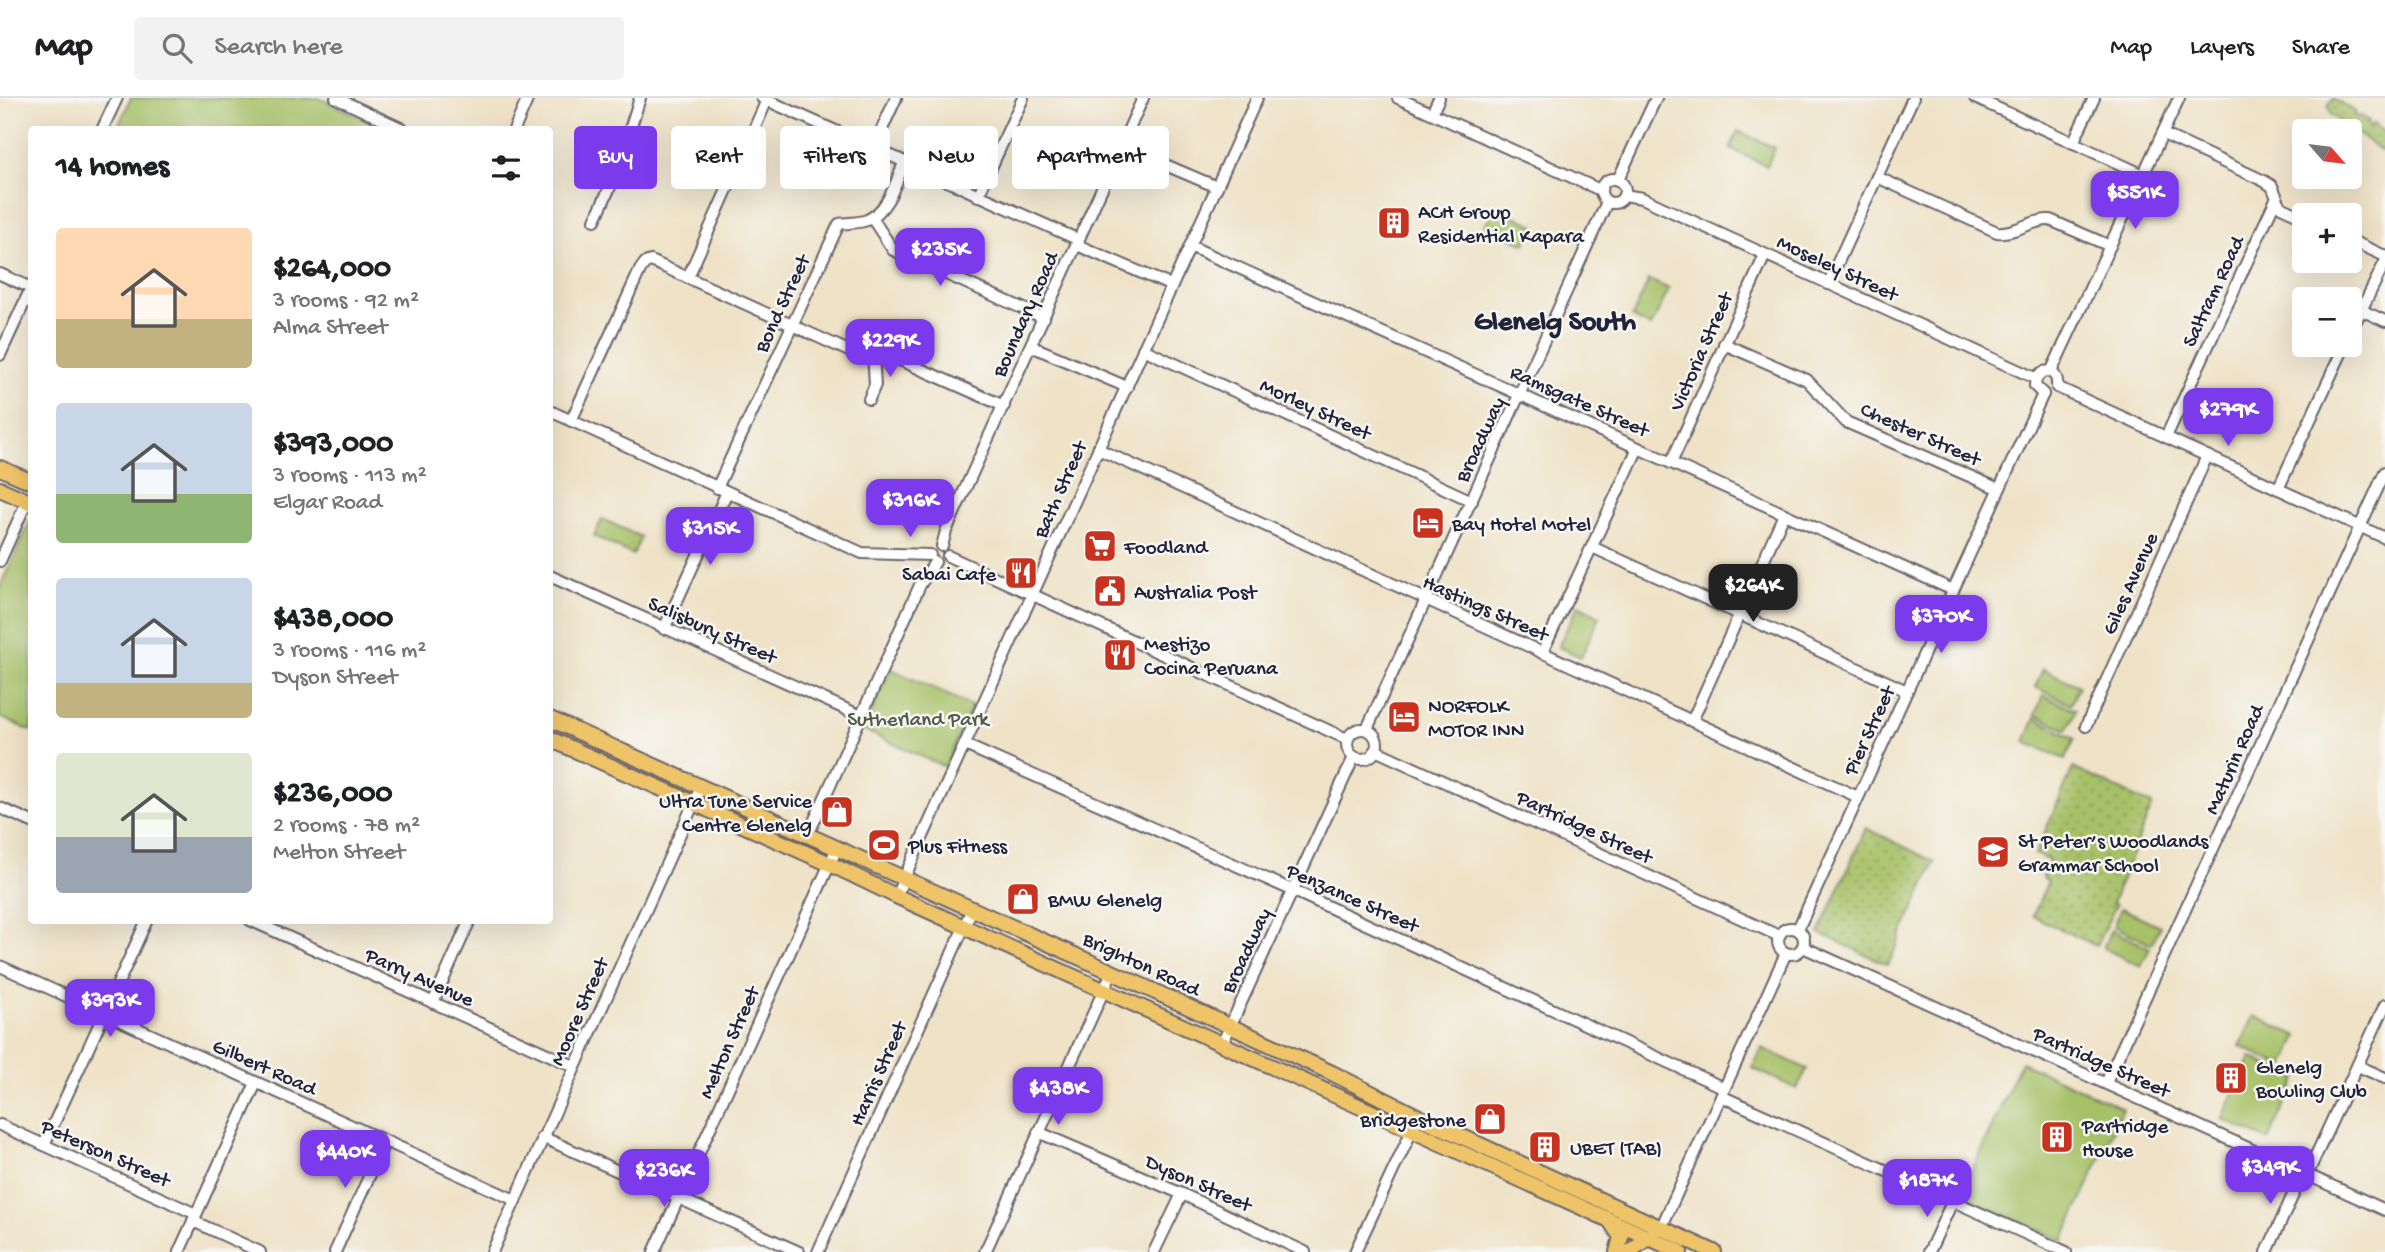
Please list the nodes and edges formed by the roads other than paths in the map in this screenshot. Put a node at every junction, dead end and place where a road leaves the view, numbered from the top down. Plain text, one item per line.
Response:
1 (117, 98) edge
2 (336, 98) edge
3 (528, 98) edge
4 (640, 98) edge
5 (896, 98) edge
6 (1023, 98) edge
7 (1143, 98) edge
8 (1257, 98) edge
9 (1398, 98) edge
10 (1439, 98) edge
11 (1656, 98) edge
12 (1913, 98) edge
13 (1975, 98) edge
14 (2094, 98) edge
15 (2179, 98) edge
16 (764, 99) edge
17 (362, 103) edge
18 (1432, 113) junction
19 (105, 126) edge
20 (399, 126) edge
21 (516, 126) edge
22 (823, 126) edge
23 (883, 126) edge
24 (1130, 126) edge
25 (2163, 134) junction
26 (2073, 143) junction
27 (890, 157) edge
28 (904, 163) joint
29 (1169, 166) edge
30 (2144, 175) junction
31 (1877, 177) junction
32 (1618, 180) junction
33 (1217, 187) junction
34 (962, 189) edge
35 (1102, 189) edge
36 (1600, 190) junction
37 (1624, 195) junction
38 (978, 196) junction
39 (2276, 199) junction
40 (1607, 202) junction
41 (2292, 212) edge
42 (872, 218) junction
43 (595, 219) dead end
44 (1078, 243) junction
45 (2362, 245) edge
46 (1190, 246) junction
47 (2110, 246) junction
48 (1765, 255) junction
49 (2385, 256) edge
50 (2385, 262) edge
51 (0, 274) edge
52 (688, 277) junction
53 (1828, 284) junction
54 (28, 286) edge
55 (1172, 286) junction
56 (28, 294) edge
57 (2362, 308) edge
58 (2362, 310) edge
59 (1044, 318) junction
60 (2385, 321) edge
61 (793, 324) junction
62 (1724, 344) junction
63 (1031, 346) junction
64 (1143, 349) junction
65 (873, 352) junction
66 (0, 355) edge
67 (2339, 357) edge
68 (2051, 372) junction
69 (2035, 378) junction
70 (1127, 387) junction
71 (2057, 387) junction
72 (2043, 394) junction
73 (1521, 395) junction
74 (869, 399) dead end
75 (1004, 406) junction
76 (553, 412) edge
77 (571, 421) junction
78 (2166, 437) junction
79 (1638, 448) junction
80 (1098, 449) junction
81 (2207, 456) junction
82 (1671, 463) junction
83 (0, 468) edge
84 (2385, 472) edge
85 (28, 480) edge
86 (0, 489) edge
87 (1999, 489) junction
88 (2278, 489) junction
89 (722, 490) junction
90 (1472, 501) junction
91 (28, 502) edge
92 (28, 504) edge
93 (1784, 514) junction
94 (2360, 526) junction
95 (2385, 538) edge
96 (1592, 547) junction
97 (945, 551) junction
98 (914, 555) junction
99 (933, 559) junction
100 (0, 561) edge
101 (553, 577) edge
102 (920, 585) junction
103 (1953, 590) junction
104 (1033, 595) junction
105 (1426, 601) junction
106 (1740, 615) junction
107 (664, 629) junction
108 (1542, 653) junction
109 (1907, 691) junction
110 (861, 716) junction
111 (1692, 721) junction
112 (554, 722) edge
113 (2085, 726) dead end
114 (1367, 729) junction
115 (1347, 739) junction
116 (553, 743) edge
117 (965, 745) junction
118 (1375, 750) junction
119 (1354, 757) junction
120 (701, 787) junction
121 (1858, 797) junction
122 (694, 803) junction
123 (0, 808) edge
124 (28, 820) edge
125 (808, 835) junction
126 (837, 848) junction
127 (830, 864) junction
128 (904, 878) junction
129 (1294, 891) junction
130 (896, 896) junction
131 (972, 909) junction
132 (145, 924) edge
133 (259, 924) edge
134 (468, 924) edge
135 (964, 926) junction
136 (1798, 929) junction
137 (1779, 936) junction
138 (1803, 947) junction
139 (1786, 953) junction
140 (0, 966) edge
141 (1112, 972) junction
142 (1104, 989) junction
143 (433, 1003) junction
144 (2385, 1005) edge
145 (104, 1013) junction
146 (1230, 1027) junction
147 (1222, 1044) junction
148 (574, 1066) junction
149 (2357, 1066) junction
150 (2385, 1078) edge
151 (256, 1083) junction
152 (2106, 1083) junction
153 (1723, 1092) junction
154 (1415, 1123) junction
155 (0, 1125) edge
156 (1038, 1132) junction
157 (542, 1137) junction
158 (385, 1141) junction
159 (44, 1145) junction
160 (2305, 1174) junction
161 (1182, 1194) junction
162 (679, 1198) junction
163 (515, 1200) junction
164 (1953, 1200) junction
165 (2385, 1210) edge
166 (194, 1218) junction
167 (1609, 1220) junction
168 (1654, 1240) edge
169 (178, 1252) edge
170 (260, 1252) edge
171 (335, 1252) edge
172 (492, 1252) edge
173 (654, 1252) edge
174 (799, 1252) edge
175 (818, 1252) edge
176 (985, 1252) edge
177 (1154, 1252) edge
178 (1305, 1252) edge
179 (1355, 1252) edge
180 (1617, 1252) edge
181 (1629, 1252) edge
182 (1680, 1252) edge
183 (1714, 1252) edge
184 (1929, 1252) edge
185 (2066, 1252) edge
186 (2267, 1252) edge

1 - 19 street
2 - 17 street
3 - 21 street
4 - 43 street
5 - 23 street
6 - 38 street
7 - 24 street, Boundary Road
8 - 33 street, Bath Street
9 - 18 street
10 - 18 street
11 - 32 street
12 - 31 street
13 - 26 street
14 - 26 street
15 - 25 street
16 - 22 street
16 - 52 street
17 - 20 street
18 - 36 street
25 - 30 street
25 - 39 street
26 - 30 street
27 - 28 street
28 - 42 street
29 - 33 street
30 - 47 street
31 - 47 street
31 - 53 street
32 - 36 street
32 - 37 street
33 - 46 street, Bath Street
34 - 38 street
35 - 44 street, Boundary Road
36 - 40 street
37 - 40 street
37 - 48 street, Moseley Street
38 - 44 street
39 - 41 street
39 - 78 street, Saltram Road
40 - 73 street, Broadway
42 - 59 street
42 - 61 street, Bond Street
44 - 55 street
44 - 59 street, Boundary Road
45 - 49 street
46 - 55 street, Bath Street
46 - 73 street, Ramsgate Street
47 - 68 street
48 - 53 street, Moseley Street
48 - 62 street, Victoria Street
50 - 57 street
51 - 54 street
52 - 61 street
52 - 77 street
53 - 69 street, Moseley Street
55 - 64 street, Bath Street
56 - 66 street
58 - 60 street
59 - 63 street, Boundary Road
61 - 65 street
61 - 89 street, Bond Street
62 - 82 street, Victoria Street
62 - 87 street, Chester Street
63 - 70 street
63 - 75 street, Boundary Road
64 - 70 street, Bath Street
64 - 90 street, Morley Street
65 - 74 street
65 - 75 street
67 - 88 street
68 - 69 street
68 - 71 street
69 - 72 street
70 - 80 street, Bath Street
71 - 72 street
71 - 78 street
72 - 87 street, Pier Street
73 - 79 street, Ramsgate Street
73 - 90 street, Broadway
75 - 97 street, Boundary Road
76 - 77 street
77 - 89 street
78 - 81 street
79 - 82 street, Ramsgate Street
79 - 96 street
80 - 104 street, Bath Street
80 - 105 street, Hastings Street
81 - 88 street
81 - 113 street, Giles Avenue
82 - 93 street, Ramsgate Street
83 - 85 main road
84 - 94 street, Maturin Road
86 - 91 main road
87 - 103 street, Pier Street
88 - 94 street
89 - 98 street
89 - 107 street, Bond Street
90 - 105 street, Broadway
92 - 100 street
93 - 103 street, Ramsgate Street
93 - 106 street
94 - 95 street
94 - 152 street, Maturin Road
96 - 106 street
96 - 108 street
97 - 99 street
97 - 104 street
98 - 99 street
98 - 102 street
99 - 102 street
101 - 107 street, Salisbury Street
102 - 110 street
103 - 109 street, Pier Street
104 - 115 street
104 - 117 street, Bath Street
105 - 108 street, Hastings Street
105 - 114 street, Broadway
106 - 109 street
106 - 111 street
107 - 110 street, Salisbury Street
108 - 111 street, Hastings Street
109 - 121 street, Pier Street
110 - 125 street
111 - 121 street, Hastings Street
112 - 120 main road, Brighton Road
114 - 115 street
114 - 118 street
115 - 119 street
116 - 122 main road, Brighton Road
117 - 128 street, Bath Street
117 - 129 street, Penzance Street
118 - 119 street
118 - 137 street, Partridge Street
119 - 129 street, Broadway
120 - 122 street, Moore Street
120 - 125 main road, Brighton Road
121 - 136 street, Pier Street
122 - 127 main road, Brighton Road
122 - 148 street, Moore Street
123 - 124 street
125 - 126 main road, Brighton Road
126 - 127 street, Melton Street
126 - 128 main road, Brighton Road
127 - 130 main road, Brighton Road
127 - 162 street, Melton Street
128 - 130 street, Bath Street
128 - 131 main road, Brighton Road
129 - 146 street, Broadway
129 - 153 street, Penzance Street
130 - 135 main road, Brighton Road
131 - 135 street, Harris Street
131 - 141 main road, Brighton Road
132 - 145 street
133 - 143 street, Parry Avenue
134 - 143 street
135 - 142 main road, Brighton Road
135 - 175 street, Harris Street
136 - 137 street
136 - 138 street
137 - 139 street
138 - 139 street
138 - 152 street, Partridge Street
139 - 153 street
140 - 145 street, Gilbert Road
141 - 142 street
141 - 146 main road, Brighton Road
142 - 147 main road, Brighton Road
142 - 156 street
143 - 148 street, Parry Avenue
144 - 149 street
145 - 151 street, Gilbert Road
145 - 159 street
146 - 147 street, Broadway
146 - 154 main road, Brighton Road
147 - 154 main road, Brighton Road
148 - 157 street, Moore Street
149 - 150 street
149 - 160 street
151 - 158 street, Gilbert Road
151 - 166 street
152 - 160 street, Partridge Street
153 - 164 street, Penzance Street
153 - 168 street
154 - 167 main road, Brighton Road
154 - 168 main road, Brighton Road
154 - 179 street
155 - 159 street, Peterson Street
156 - 161 street, Dyson Street
156 - 176 street
157 - 162 street
157 - 163 street, Moore Street
158 - 163 street, Gilbert Road
158 - 171 street
159 - 166 street, Peterson Street
160 - 165 street, Partridge Street
160 - 186 street
161 - 177 street
161 - 178 street, Dyson Street
162 - 173 street, Melton Street
162 - 174 street
163 - 172 street, Moore Street
164 - 184 street
164 - 185 street, Penzance Street
166 - 169 street
166 - 170 street, Peterson Street
167 - 168 main road, Brighton Road
167 - 180 main road
168 - 181 main road
168 - 182 main road, Brighton Road
168 - 183 main road, Brighton Road

